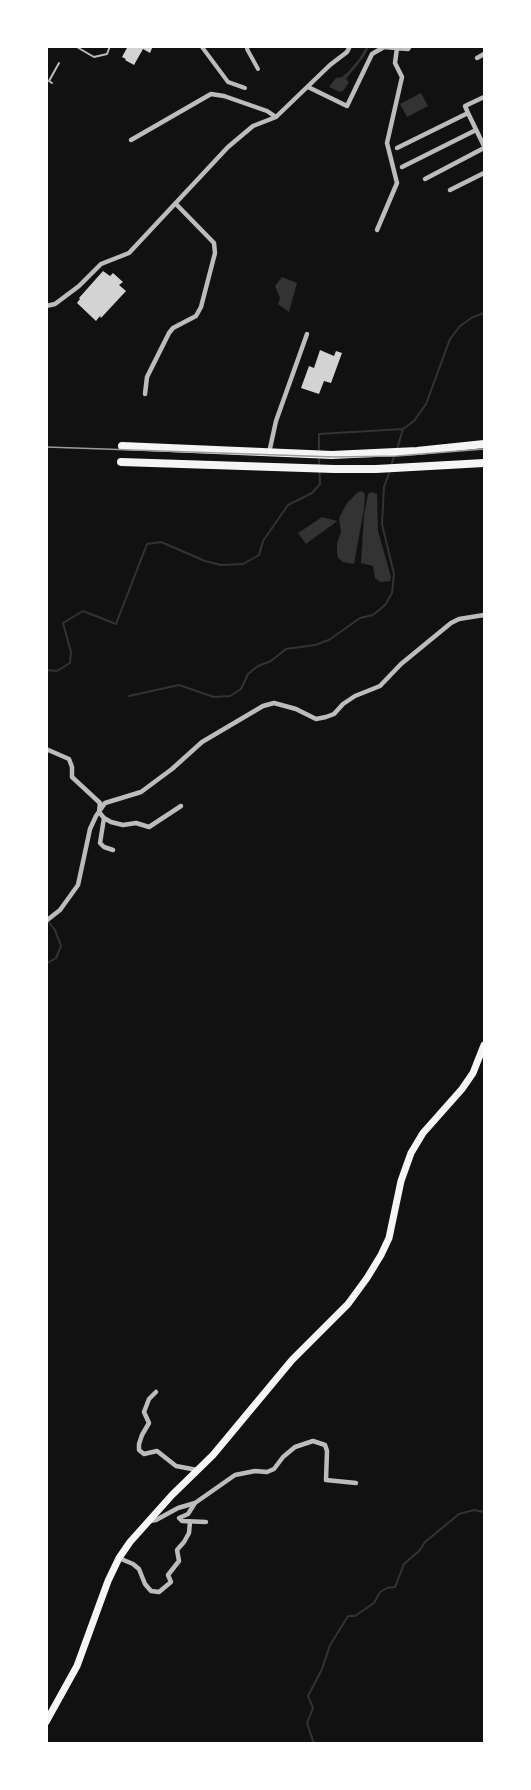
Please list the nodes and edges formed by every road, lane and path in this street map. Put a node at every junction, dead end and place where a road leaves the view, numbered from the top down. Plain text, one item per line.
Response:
1 (75, 46) edge
2 (110, 46) edge
3 (248, 46) edge
4 (410, 46) edge
5 (202, 47) edge
6 (349, 47) edge
7 (397, 48) junction
8 (484, 54) edge
9 (477, 58) dead end
10 (60, 69) dead end
11 (258, 69) dead end
12 (52, 83) dead end
13 (308, 87) junction
14 (245, 88) dead end
15 (484, 97) edge
16 (468, 113) junction
17 (276, 117) junction
18 (476, 130) junction
19 (131, 140) dead end
20 (484, 147) edge
21 (397, 148) dead end
22 (402, 167) dead end
23 (484, 173) edge
24 (425, 179) dead end
25 (450, 190) dead end
26 (176, 204) junction
27 (376, 230) dead end
28 (46, 306) edge
29 (307, 334) dead end
30 (145, 394) dead end
31 (484, 444) edge
32 (122, 446) dead end
33 (269, 453) junction
34 (121, 462) dead end
35 (484, 463) edge
36 (484, 615) edge
37 (46, 749) edge
38 (181, 806) dead end
39 (99, 812) junction
40 (104, 818) junction
41 (113, 850) dead end
42 (49, 919) edge
43 (484, 1046) edge
44 (156, 1392) dead end
45 (197, 1470) junction
46 (356, 1483) dead end
47 (195, 1503) junction
48 (148, 1521) junction
49 (190, 1521) junction
50 (206, 1522) dead end
51 (119, 1558) junction
52 (46, 1722) edge

1 - 2 lane
3 - 11 street
4 - 7 street
5 - 14 street
6 - 13 street
7 - 13 street
7 - 27 street
8 - 9 street
10 - 12 lane
13 - 17 street
15 - 16 street
16 - 18 street
16 - 21 street
17 - 19 street
17 - 26 street
18 - 20 street
18 - 22 street
20 - 24 street
23 - 25 street
26 - 28 street
26 - 30 street
29 - 33 street
31 - 33 main road
32 - 33 main road
34 - 35 main road
36 - 39 street
37 - 39 street
38 - 40 street
39 - 40 street
39 - 42 street
40 - 41 street
43 - 45 main road
44 - 45 street
45 - 48 main road
46 - 47 street
47 - 48 street
47 - 49 street
48 - 51 main road
49 - 50 street
49 - 51 street
51 - 52 main road

